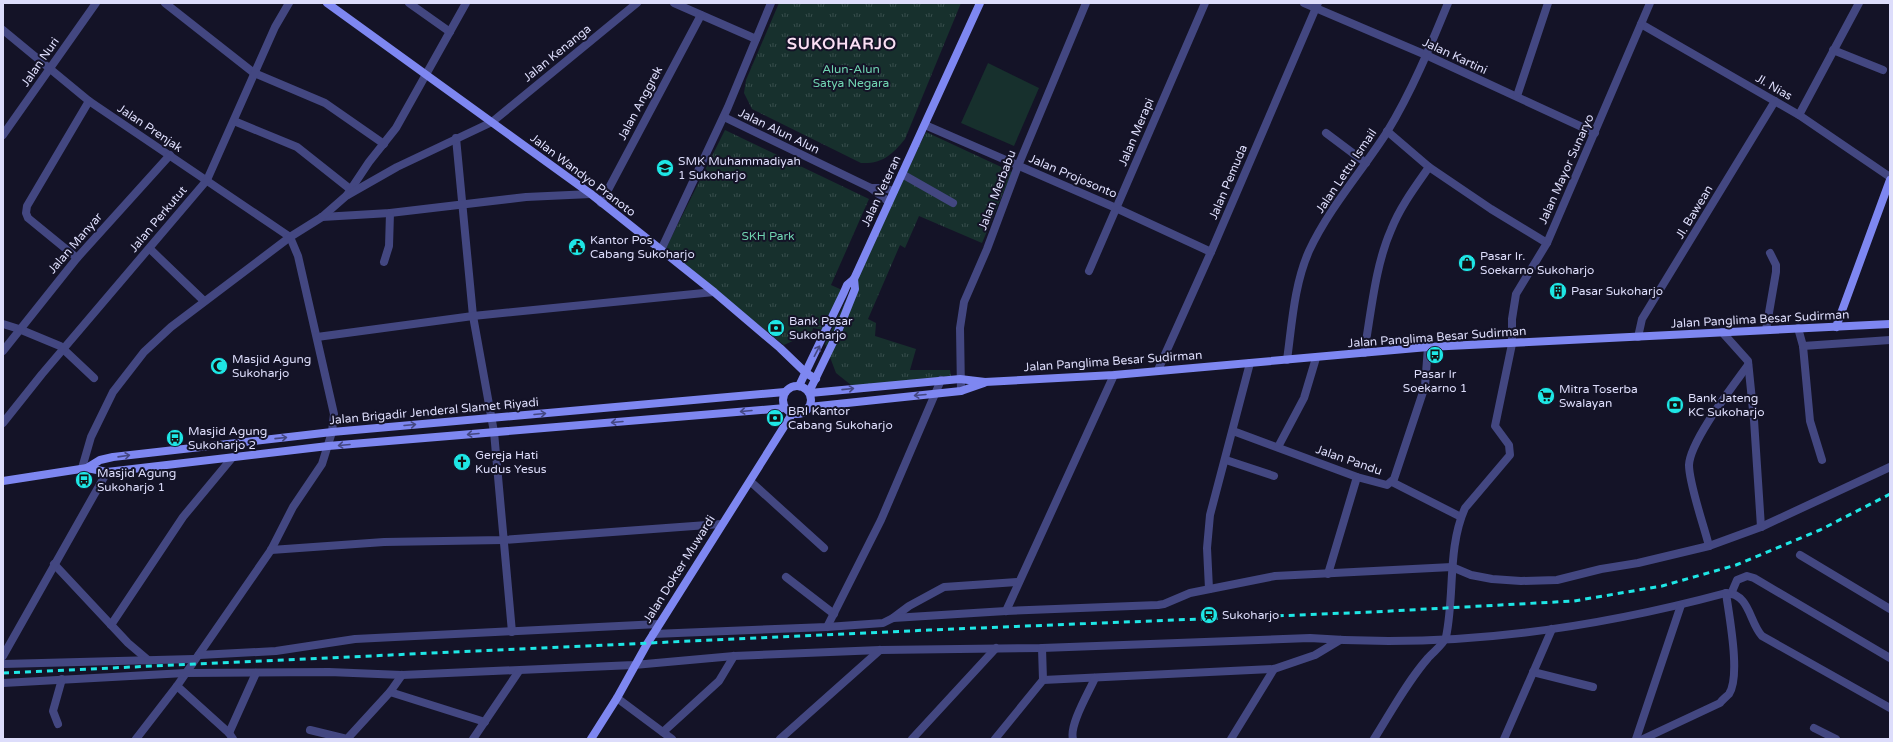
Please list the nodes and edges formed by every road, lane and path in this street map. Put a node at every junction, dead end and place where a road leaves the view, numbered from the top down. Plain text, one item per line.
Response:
1 (96, 3) edge
2 (165, 3) edge
3 (289, 3) edge
4 (409, 3) edge
5 (466, 3) edge
6 (637, 3) edge
7 (674, 3) edge
8 (771, 3) edge
9 (980, 3) edge
10 (1086, 3) edge
11 (1205, 3) edge
12 (1304, 3) edge
13 (1448, 3) edge
14 (1548, 3) edge
15 (1650, 3) edge
16 (1858, 3) edge
17 (332, 5) edge
18 (1317, 6) edge
19 (701, 15) junction
20 (1641, 24) junction
21 (3, 30) edge
22 (450, 32) junction
23 (756, 39) junction
24 (1834, 50) junction
25 (1426, 55) junction
26 (49, 69) junction
27 (1883, 70) dead end
28 (254, 73) junction
29 (426, 74) junction
30 (1517, 96) junction
31 (89, 101) junction
32 (1775, 101) junction
33 (1799, 115) junction
34 (724, 117) junction
35 (234, 121) junction
36 (492, 122) junction
37 (925, 125) junction
38 (1326, 132) dead end
39 (1387, 132) junction
40 (1596, 133) junction
41 (3, 135) edge
42 (456, 138) junction
43 (384, 144) junction
44 (170, 155) junction
45 (1366, 163) junction
46 (1018, 166) junction
47 (1429, 167) junction
48 (902, 174) junction
49 (1890, 178) edge
50 (207, 180) junction
51 (871, 188) junction
52 (894, 191) junction
53 (348, 192) junction
54 (591, 194) junction
55 (889, 202) junction
56 (601, 203) junction
57 (953, 203) dead end
58 (462, 204) junction
59 (1116, 208) junction
60 (390, 213) junction
61 (322, 217) junction
62 (290, 237) junction
63 (1547, 243) junction
64 (150, 249) junction
65 (662, 250) junction
66 (1211, 252) junction
67 (1770, 253) dead end
68 (77, 258) junction
69 (384, 262) dead end
70 (1089, 270) dead end
71 (854, 279) junction
72 (714, 292) junction
73 (204, 301) junction
74 (472, 316) junction
75 (3, 324) edge
76 (1890, 324) edge
77 (1836, 326) junction
78 (19, 328) junction
79 (1798, 328) junction
80 (1766, 330) junction
81 (1722, 332) junction
82 (317, 337) junction
83 (1638, 337) junction
84 (1890, 340) edge
85 (1512, 344) junction
86 (1803, 346) junction
87 (1428, 347) junction
88 (64, 350) junction
89 (3, 351) edge
90 (1364, 353) junction
91 (1316, 358) junction
92 (1287, 360) junction
93 (1250, 363) junction
94 (1748, 363) junction
95 (1158, 370) junction
96 (806, 373) junction
97 (1114, 375) junction
98 (94, 378) dead end
99 (816, 379) junction
100 (960, 379) junction
101 (941, 380) junction
102 (985, 382) junction
103 (800, 386) junction
104 (961, 391) junction
105 (785, 392) junction
106 (809, 393) junction
107 (935, 393) junction
108 (809, 407) junction
109 (785, 408) junction
110 (792, 414) junction
111 (492, 418) junction
112 (3, 423) edge
113 (430, 424) junction
114 (1233, 431) junction
115 (332, 432) junction
116 (494, 432) junction
117 (431, 437) junction
118 (328, 446) junction
119 (1278, 447) junction
120 (232, 458) junction
121 (1226, 460) junction
122 (1822, 460) dead end
123 (1890, 467) edge
124 (85, 468) junction
125 (107, 472) junction
126 (1274, 476) dead end
127 (1357, 477) junction
128 (3, 481) edge
129 (750, 482) junction
130 (1392, 482) junction
131 (1461, 517) junction
132 (721, 524) junction
133 (1761, 527) junction
134 (503, 540) junction
135 (1709, 546) junction
136 (824, 548) dead end
137 (270, 550) junction
138 (1800, 555) dead end
139 (54, 564) junction
140 (1452, 567) junction
141 (1328, 574) junction
142 (786, 577) dead end
143 (1018, 582) junction
144 (1209, 589) junction
145 (1728, 594) junction
146 (1681, 605) junction
147 (1890, 609) edge
148 (1006, 611) junction
149 (834, 614) junction
150 (893, 618) junction
151 (659, 624) junction
152 (111, 625) junction
153 (827, 626) junction
154 (1552, 629) junction
155 (512, 632) junction
156 (653, 634) junction
157 (1310, 638) junction
158 (1446, 639) junction
159 (1340, 640) junction
160 (996, 648) junction
161 (1042, 648) junction
162 (880, 650) junction
163 (1315, 655) junction
164 (3, 656) edge
165 (734, 656) junction
166 (196, 657) junction
167 (1890, 658) edge
168 (148, 660) junction
169 (3, 664) edge
170 (634, 665) junction
171 (1274, 669) junction
172 (519, 671) junction
173 (1533, 672) junction
174 (185, 673) junction
175 (256, 673) junction
176 (402, 675) junction
177 (1095, 678) junction
178 (62, 679) junction
179 (1043, 680) junction
180 (3, 683) edge
181 (177, 686) junction
182 (1593, 687) dead end
183 (390, 692) junction
184 (617, 698) junction
185 (1890, 708) edge
186 (485, 722) junction
187 (58, 724) dead end
188 (1814, 728) dead end
189 (310, 730) dead end
190 (231, 736) edge
191 (668, 737) edge
192 (136, 739) edge
193 (473, 739) edge
194 (591, 739) edge
195 (780, 739) edge
196 (912, 739) edge
197 (996, 739) edge
198 (1073, 739) edge
199 (1231, 739) edge
200 (1374, 739) edge
201 (1504, 739) edge
202 (1636, 739) edge
203 (1643, 739) edge
204 (1836, 739) edge

1 - 26 street, Jalan Nuri
2 - 28 street
3 - 28 street, Jalan Perkutut
4 - 22 street
5 - 22 street
6 - 36 street, Jalan Kenanga
7 - 19 street
8 - 23 street, Jalan Alun Alun
9 - 37 main road, Jalan Veteran
10 - 46 street, Jalan Merbabu
11 - 59 street, Jalan Merapi
12 - 18 street, Jalan Kartini
13 - 25 street, Jalan Lettu Ismail
14 - 30 street
15 - 20 street, Jalan Mayor Sunaryo
16 - 24 street
17 - 29 main road, Jalan Wandyo Pranoto
18 - 25 street, Jalan Kartini
18 - 66 street, Jalan Pemuda
19 - 23 street
19 - 56 street, Jalan Anggrek
20 - 32 street, Jl. Nias
20 - 40 street, Jalan Mayor Sunaryo
21 - 26 street, Jalan Prenjak
22 - 29 street
23 - 34 street, Jalan Alun Alun
24 - 27 street
24 - 33 street
25 - 30 street, Jalan Kartini
25 - 39 street, Jalan Lettu Ismail
26 - 31 street, Jalan Prenjak
26 - 41 street, Jalan Nuri
28 - 35 street, Jalan Perkutut
28 - 43 street
29 - 36 main road, Jalan Wandyo Pranoto
29 - 43 street
30 - 40 street, Jalan Kartini
31 - 44 street, Jalan Prenjak
31 - 68 street
32 - 33 street, Jl. Nias
32 - 83 street, Jl. Bawean
33 - 49 street, Jl. Nias
34 - 51 street, Jalan Alun Alun
34 - 65 street
35 - 50 street, Jalan Perkutut
35 - 53 street
36 - 42 street, Jalan Kenanga
36 - 54 main road, Jalan Wandyo Pranoto
37 - 46 street, Jalan Projosonto
37 - 48 main road, Jalan Veteran
38 - 45 street
39 - 45 street, Jalan Lettu Ismail
39 - 47 street
40 - 63 street, Jalan Mayor Sunaryo
42 - 53 street, Jalan Kenanga
42 - 58 street
43 - 53 street
44 - 50 street, Jalan Prenjak
44 - 68 street, Jalan Manyar
45 - 92 street, Jalan Lettu Ismail
46 - 59 street, Jalan Projosonto
46 - 100 street, Jalan Merbabu
47 - 63 street
47 - 90 street
48 - 52 main road, Jalan Veteran
48 - 57 street
49 - 77 main road
50 - 62 street, Jalan Prenjak
50 - 64 street, Jalan Perkutut
51 - 52 street, Jalan Alun Alun
51 - 55 street
52 - 55 main road, Jalan Veteran
53 - 61 street
54 - 56 main road, Jalan Wandyo Pranoto
54 - 58 street
55 - 71 main road, Jalan Veteran
56 - 65 main road, Jalan Wandyo Pranoto
58 - 60 street
58 - 74 street
59 - 66 street, Jalan Projosonto
59 - 70 street, Jalan Merapi
60 - 61 street
60 - 69 street
61 - 62 street
62 - 73 street
62 - 82 street
63 - 85 street, Jalan Mayor Sunaryo
64 - 73 street
64 - 88 street, Jalan Perkutut
65 - 72 main road, Jalan Wandyo Pranoto
66 - 95 street, Jalan Pemuda
67 - 80 street
68 - 78 street, Jalan Manyar
96 -> 71 main road, Jalan Veteran
71 - 99 main road
72 - 74 street
72 - 96 main road, Jalan Wandyo Pranoto
73 - 124 street
74 - 82 street
74 - 111 street
75 - 78 street
76 - 77 main road, Jalan Panglima Besar Sudirman
77 - 79 main road, Jalan Panglima Besar Sudirman
78 - 88 street
78 - 89 street, Jalan Manyar
79 - 80 main road, Jalan Panglima Besar Sudirman
79 - 86 street
80 - 81 main road, Jalan Panglima Besar Sudirman
81 - 83 main road, Jalan Panglima Besar Sudirman
81 - 94 street
82 - 115 street
83 - 85 main road, Jalan Panglima Besar Sudirman
84 - 86 street
85 - 87 main road, Jalan Panglima Besar Sudirman
85 - 131 street, Jalan Mayor Sunaryo
86 - 122 street
87 - 90 main road, Jalan Panglima Besar Sudirman
87 - 130 street, Jalan Pandu
88 - 98 street
88 - 112 street, Jalan Perkutut
90 - 91 main road, Jalan Panglima Besar Sudirman
91 - 92 main road, Jalan Panglima Besar Sudirman
91 - 119 street
92 - 93 main road, Jalan Panglima Besar Sudirman
93 - 95 main road, Jalan Panglima Besar Sudirman
93 - 114 street
94 - 133 street
94 - 135 street
95 - 97 main road, Jalan Panglima Besar Sudirman
96 - 99 main road, Jalan Wandyo Pranoto
96 - 103 main road, Jalan Veteran
97 - 102 main road, Jalan Panglima Besar Sudirman
97 - 143 street
99 - 106 main road
100 - 101 main road, Jalan Panglima Besar Sudirman
100 - 102 main road, Jalan Panglima Besar Sudirman
100 - 104 street, Jalan Merbabu
106 -> 101 main road, Jalan Panglima Besar Sudirman
101 - 107 street
102 - 104 main road, Jalan Panglima Besar Sudirman
103 - 105 main road
103 - 106 main road
104 - 107 main road, Jalan Panglima Besar Sudirman
105 - 109 main road
111 -> 105 main road, Jalan Brigadir Jenderal Slamet Riyadi
106 - 108 main road
107 -> 108 main road, Jalan Panglima Besar Sudirman
107 - 149 street
108 - 110 main road
109 - 110 main road
109 -> 116 main road, Jalan Brigadir Jenderal Slamet Riyadi
110 - 129 main road, Jalan Dokter Muwardi
111 - 113 main road, Jalan Brigadir Jenderal Slamet Riyadi
111 - 116 street
115 -> 113 main road, Jalan Brigadir Jenderal Slamet Riyadi
113 - 117 main road
114 - 119 street, Jalan Pandu
114 - 121 street
115 - 118 street
124 -> 115 main road, Jalan Brigadir Jenderal Slamet Riyadi
116 -> 117 main road, Jalan Brigadir Jenderal Slamet Riyadi
116 - 134 street
117 -> 118 main road, Jalan Brigadir Jenderal Slamet Riyadi
118 - 120 main road, Jalan Brigadir Jenderal Slamet Riyadi
118 - 137 street
119 - 127 street, Jalan Pandu
120 - 125 main road, Jalan Brigadir Jenderal Slamet Riyadi
120 - 152 street
121 - 126 street
121 - 144 street
123 - 133 street
124 - 125 main road, Jalan Brigadir Jenderal Slamet Riyadi
124 - 128 main road, Jalan Brigadir Jenderal Slamet Riyadi
125 - 139 street
127 - 130 street, Jalan Pandu
127 - 141 street
129 - 132 main road, Jalan Dokter Muwardi
129 - 136 street
130 - 131 street
131 - 140 street, Jalan Mayor Sunaryo
132 - 134 street
132 - 151 main road, Jalan Dokter Muwardi
133 - 135 street
134 - 137 street
134 - 155 street
135 - 140 street
137 - 166 street
138 - 147 street
139 - 152 street
139 - 164 street
140 - 141 street
140 - 158 street, Jalan Mayor Sunaryo
141 - 144 street
142 - 149 street
143 - 148 street
143 - 150 street
144 - 148 street
145 - 146 street
145 - 167 street
145 - 185 street
145 - 203 street
146 - 154 street
146 - 202 street
148 - 150 street
149 - 153 street
150 - 153 street
151 - 155 street
151 - 156 main road, Jalan Dokter Muwardi
152 - 168 street
153 - 156 street
154 - 158 street
154 - 173 street
155 - 166 street
156 - 170 main road, Jalan Dokter Muwardi
157 - 159 street
157 - 161 street
157 - 163 street
158 - 159 street
158 - 200 street
159 - 163 street
160 - 161 street
160 - 162 street
160 - 196 street
161 - 179 street
162 - 165 street
162 - 195 street
163 - 171 street
165 - 170 street
165 - 191 street
166 - 168 street
166 - 174 street
168 - 169 street
170 - 172 street
170 - 184 main road, Jalan Dokter Muwardi
171 - 177 street
171 - 199 street
172 - 176 street
172 - 186 street
173 - 182 street
173 - 201 street
174 - 175 street
174 - 178 street
174 - 181 street
175 - 176 street
175 - 190 street
176 - 183 street
177 - 179 street
177 - 198 street
178 - 180 street
178 - 187 street
179 - 197 street
181 - 190 street
181 - 192 street
183 - 186 street
183 - 189 street
184 - 191 street
184 - 194 main road, Jalan Dokter Muwardi
186 - 193 street
188 - 204 street

